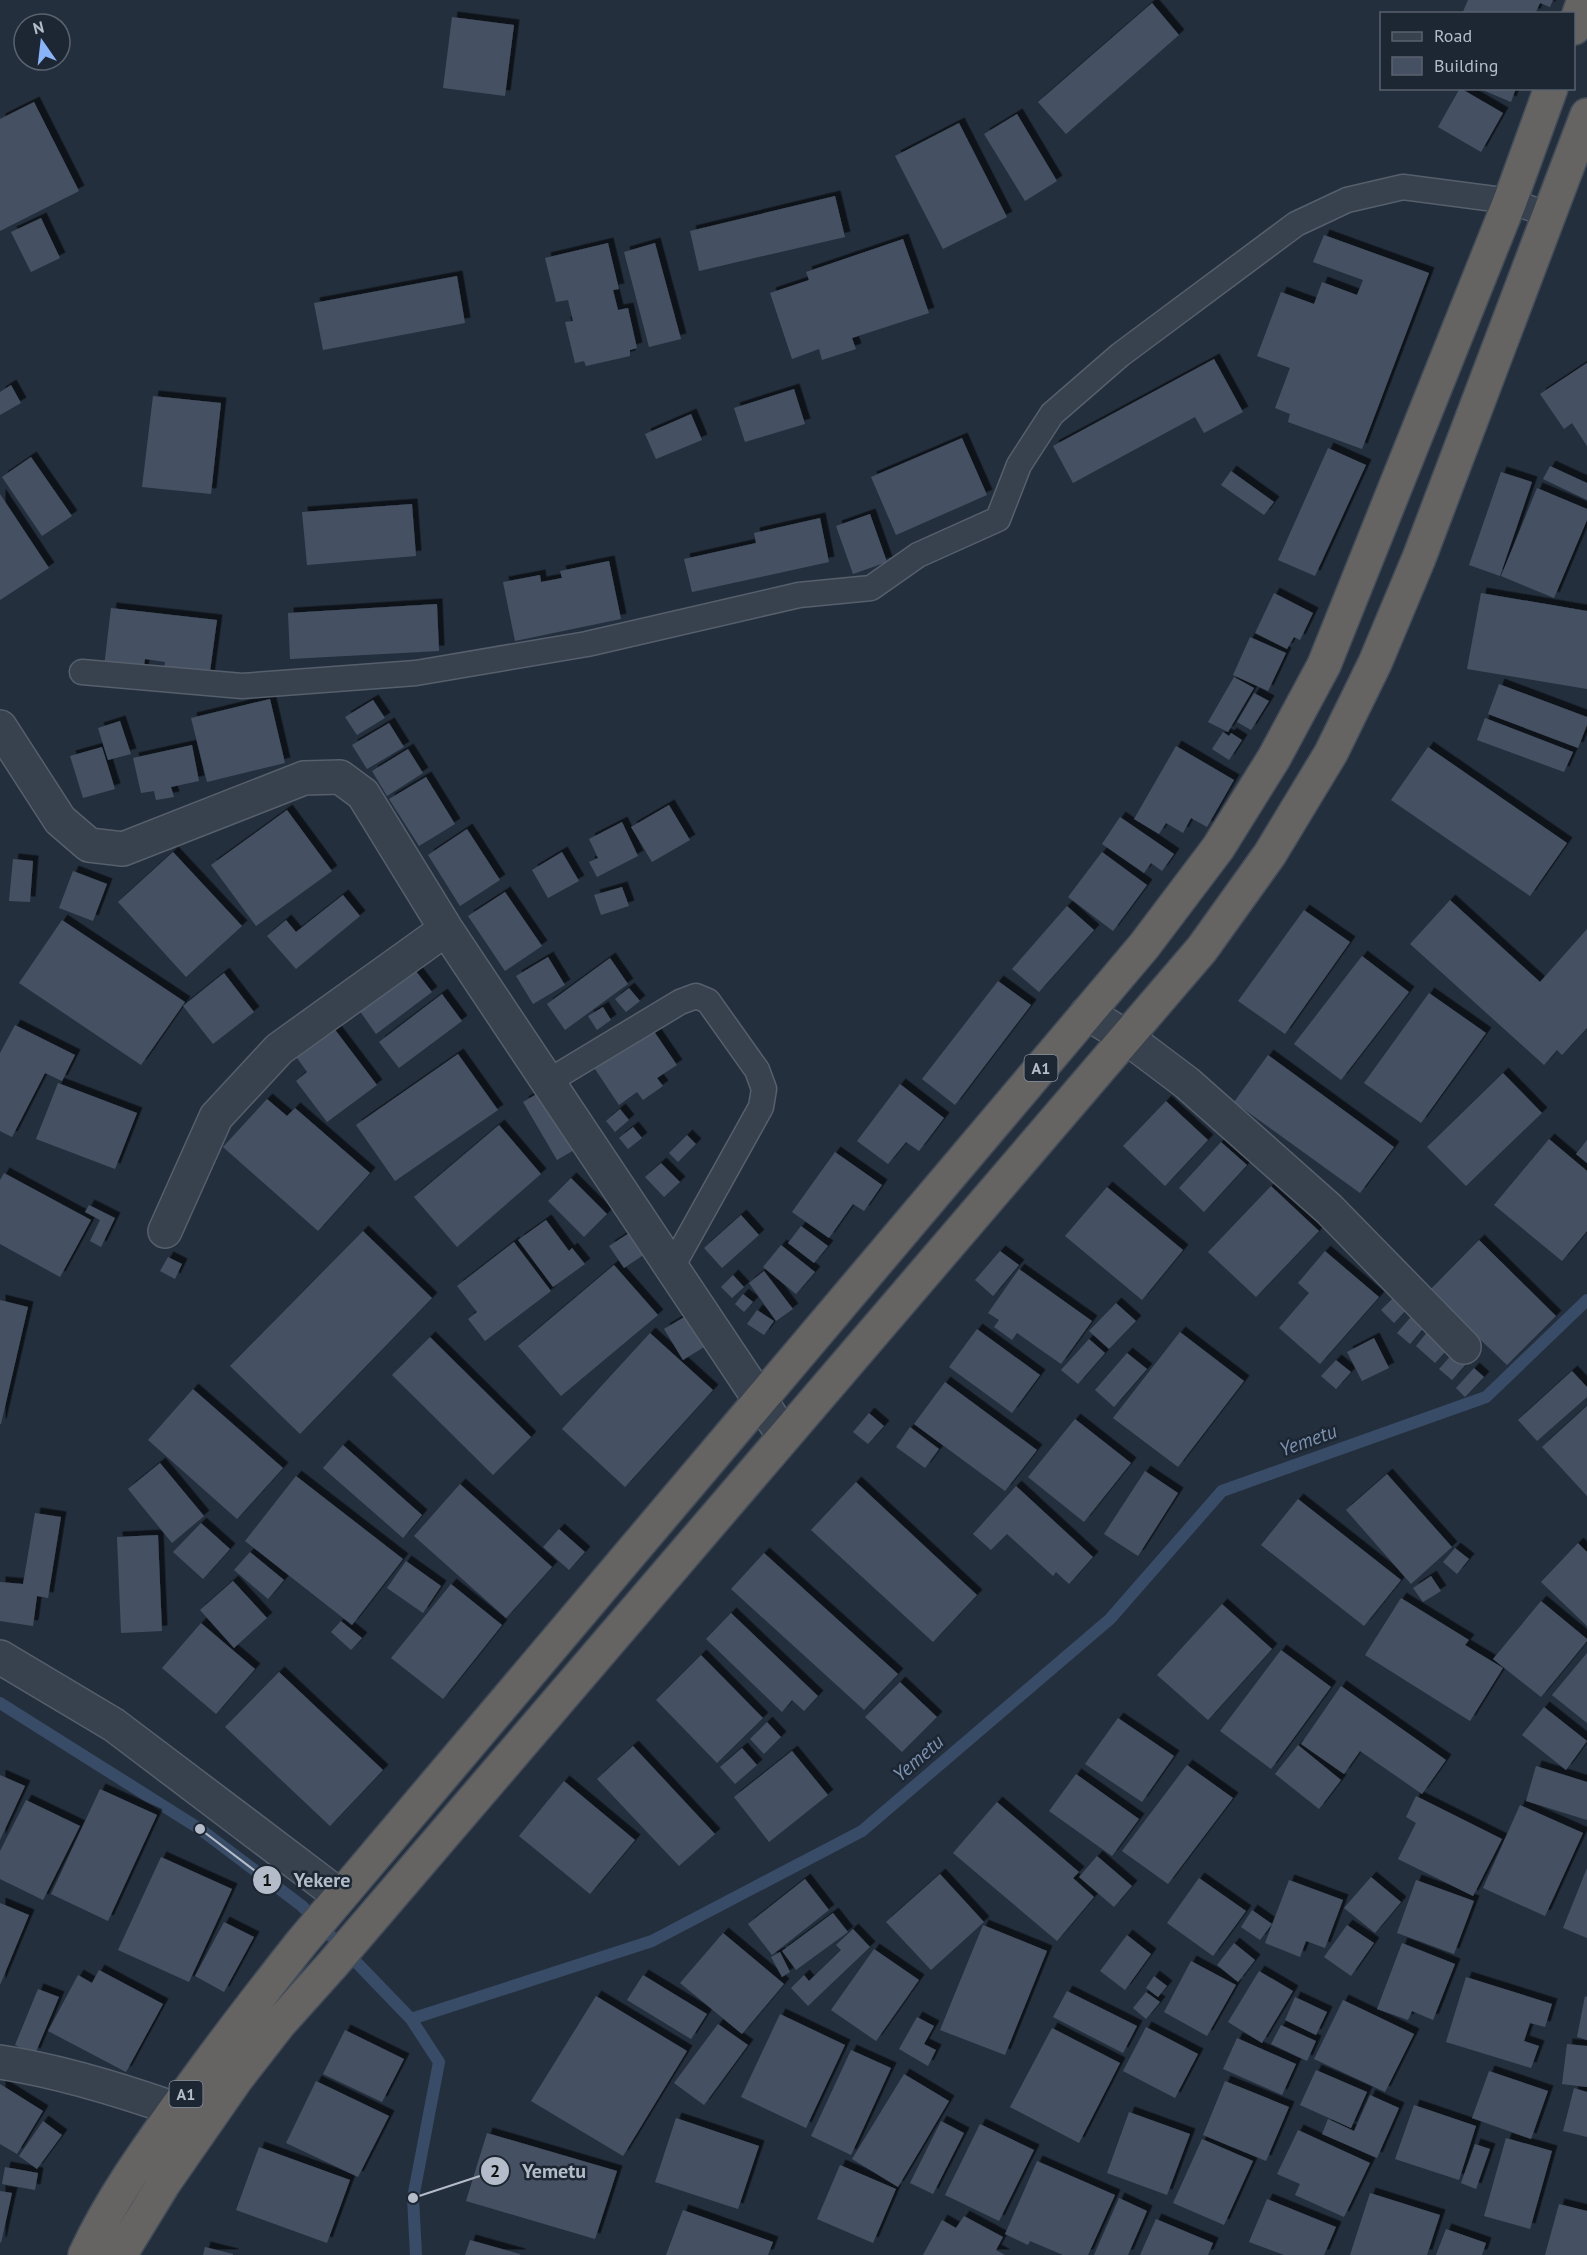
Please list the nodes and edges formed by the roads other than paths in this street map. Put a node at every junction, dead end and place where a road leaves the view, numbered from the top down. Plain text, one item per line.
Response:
1 (1584, 0) edge
2 (1575, 25) edge
3 (1550, 90) edge
4 (1587, 115) edge
5 (1510, 201) junction
6 (1549, 215) junction
7 (82, 672) dead end
8 (0, 727) edge
9 (446, 928) junction
10 (1087, 1013) junction
11 (1126, 1037) junction
12 (549, 1081) junction
13 (165, 1231) dead end
14 (672, 1267) junction
15 (1464, 1347) dead end
16 (761, 1401) junction
17 (784, 1436) junction
18 (0, 1658) edge
19 (322, 1918) junction
20 (0, 2062) edge
21 (176, 2109) junction
22 (85, 2255) edge
23 (120, 2255) edge

1 - 2 highway
3 - 5 highway, A1
4 - 6 highway, A1
5 - 6 lane
5 - 7 lane
5 - 10 highway, A1
6 - 11 highway, A1
8 - 9 street
9 - 12 street
9 - 13 street
10 - 11 street
10 - 16 highway, A1
11 - 15 street
11 - 17 highway, A1
12 - 14 street
12 - 14 lane
14 - 16 street
16 - 17 street
16 - 19 highway, A1
17 - 23 highway, A1
18 - 19 street
19 - 21 highway, A1
20 - 21 street
21 - 22 highway, A1

